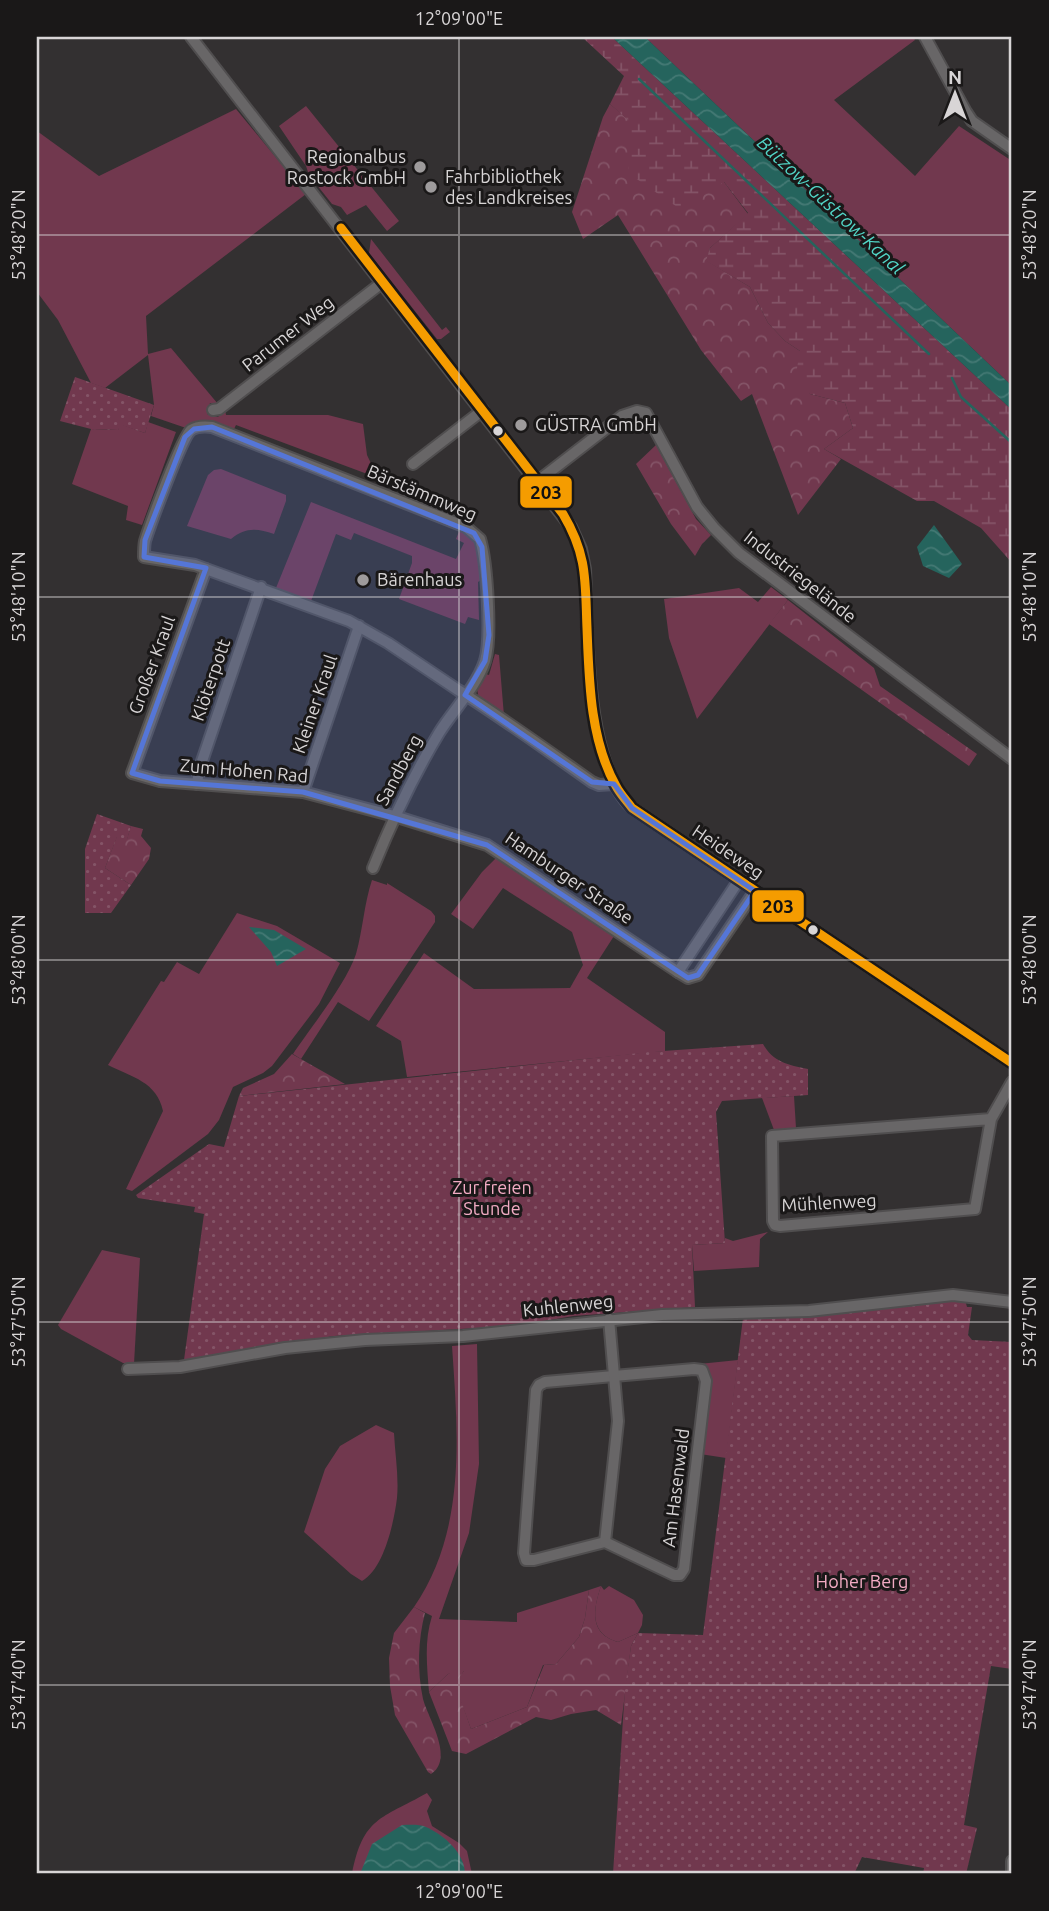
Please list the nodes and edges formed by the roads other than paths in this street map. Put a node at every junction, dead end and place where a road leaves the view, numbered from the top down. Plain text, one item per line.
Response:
1 (191, 37) edge
2 (925, 37) edge
3 (1012, 149) edge
4 (383, 282) junction
5 (483, 410) junction
6 (213, 411) dead end
7 (413, 464) dead end
8 (538, 481) junction
9 (206, 569) junction
10 (261, 587) junction
11 (359, 626) junction
12 (465, 695) junction
13 (1012, 759) edge
14 (132, 773) joint
15 (197, 784) junction
16 (614, 784) junction
17 (303, 792) junction
18 (394, 816) junction
19 (373, 867) dead end
20 (739, 880) junction
21 (755, 891) junction
22 (678, 972) junction
23 (1012, 1063) edge
24 (1012, 1082) edge
25 (992, 1119) junction
26 (1012, 1302) edge
27 (609, 1319) junction
28 (128, 1369) dead end
29 (615, 1377) junction
30 (605, 1542) junction
31 (1012, 1861) edge
32 (1012, 1871) edge

1 - 4 street
2 - 3 street
4 - 5 street
4 - 6 street, Parumer Weg
5 - 7 street
5 - 8 street
8 - 13 street, Industriegelände
8 - 16 street
9 - 10 street, Bärstämmweg
9 - 12 street, Bärstämmweg
9 - 14 street, Großer Kraul
10 - 11 street, Bärstämmweg
10 - 15 street, Klöterpott
11 - 12 street, Bärstämmweg
11 - 17 street, Kleiner Kraul
12 - 16 street
12 - 18 street, Sandberg
14 - 15 street, Zum Hohen Rad
15 - 17 street, Zum Hohen Rad
16 - 20 street, Heideweg
17 - 18 street, Zum Hohen Rad
18 - 19 street, Sandberg
18 - 22 street, Hamburger Straße
20 - 21 street, Heideweg
20 - 22 street
21 - 22 street
21 - 23 street, Heideweg
24 - 25 street, Mühlenweg
25 - 25 street, Mühlenweg
26 - 27 street, Kuhlenweg
27 - 28 street, Kuhlenweg
27 - 29 street
29 - 30 street
29 - 30 street, Am Hasenwald
29 - 30 street, Am Hasenwald
31 - 32 street

